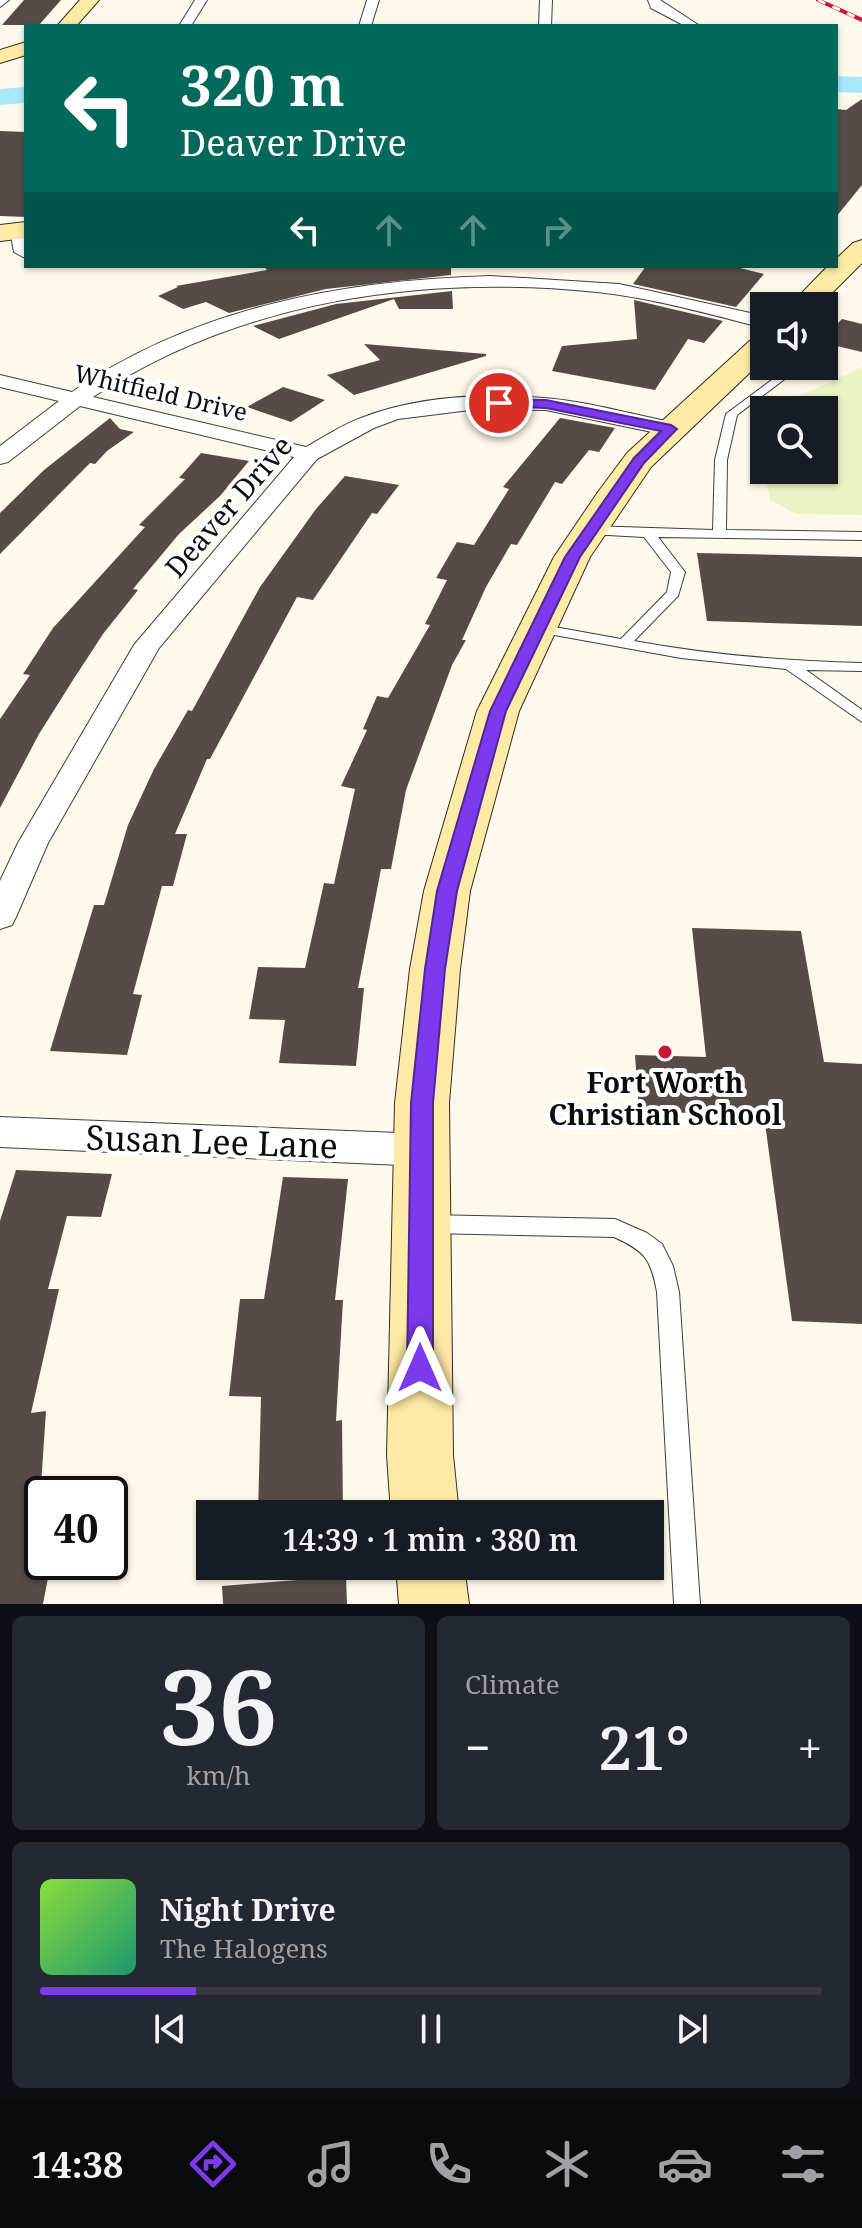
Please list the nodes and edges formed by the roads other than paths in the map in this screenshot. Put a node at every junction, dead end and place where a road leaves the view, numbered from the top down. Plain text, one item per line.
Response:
1 (90, 0) edge
2 (201, 0) edge
3 (373, 0) edge
4 (546, 0) edge
5 (654, 0) edge
6 (68, 24) edge
7 (186, 24) edge
8 (366, 24) edge
9 (545, 24) edge
10 (690, 24) edge
11 (24, 49) edge
12 (0, 57) edge
13 (858, 236) edge
14 (838, 261) edge
15 (833, 268) edge
16 (814, 292) edge
17 (750, 339) edge
18 (750, 350) edge
19 (778, 380) edge
20 (0, 381) edge
21 (78, 400) junction
22 (671, 429) junction
23 (309, 454) junction
24 (0, 457) edge
25 (590, 530) junction
26 (649, 534) junction
27 (719, 535) junction
28 (862, 536) edge
29 (538, 628) junction
30 (624, 644) junction
31 (790, 665) junction
32 (862, 667) edge
33 (862, 717) edge
34 (0, 917) edge
35 (0, 1132) edge
36 (424, 1150) junction
37 (420, 1224) junction
38 (424, 1500) edge
39 (431, 1580) edge
40 (434, 1604) edge
41 (687, 1604) edge

1 - 6 street
2 - 7 street
3 - 8 street
4 - 9 street
5 - 10 street
11 - 12 street
13 - 14 street
15 - 16 street
17 - 21 street
18 - 22 street
19 - 27 lane
20 - 21 street, Whitfield Drive
21 - 23 street, Whitfield Drive
21 - 24 street
22 - 23 street, Deaver Drive
22 - 25 street
23 - 34 street, Deaver Drive
25 - 26 lane
25 - 29 street
26 - 27 lane
26 - 30 lane
27 - 28 lane
29 - 30 lane
29 - 36 street
30 - 31 lane
31 - 32 lane
31 - 33 lane
35 - 36 street, Susan Lee Lane
36 - 37 street
37 - 38 street
37 - 41 lane
39 - 40 street

